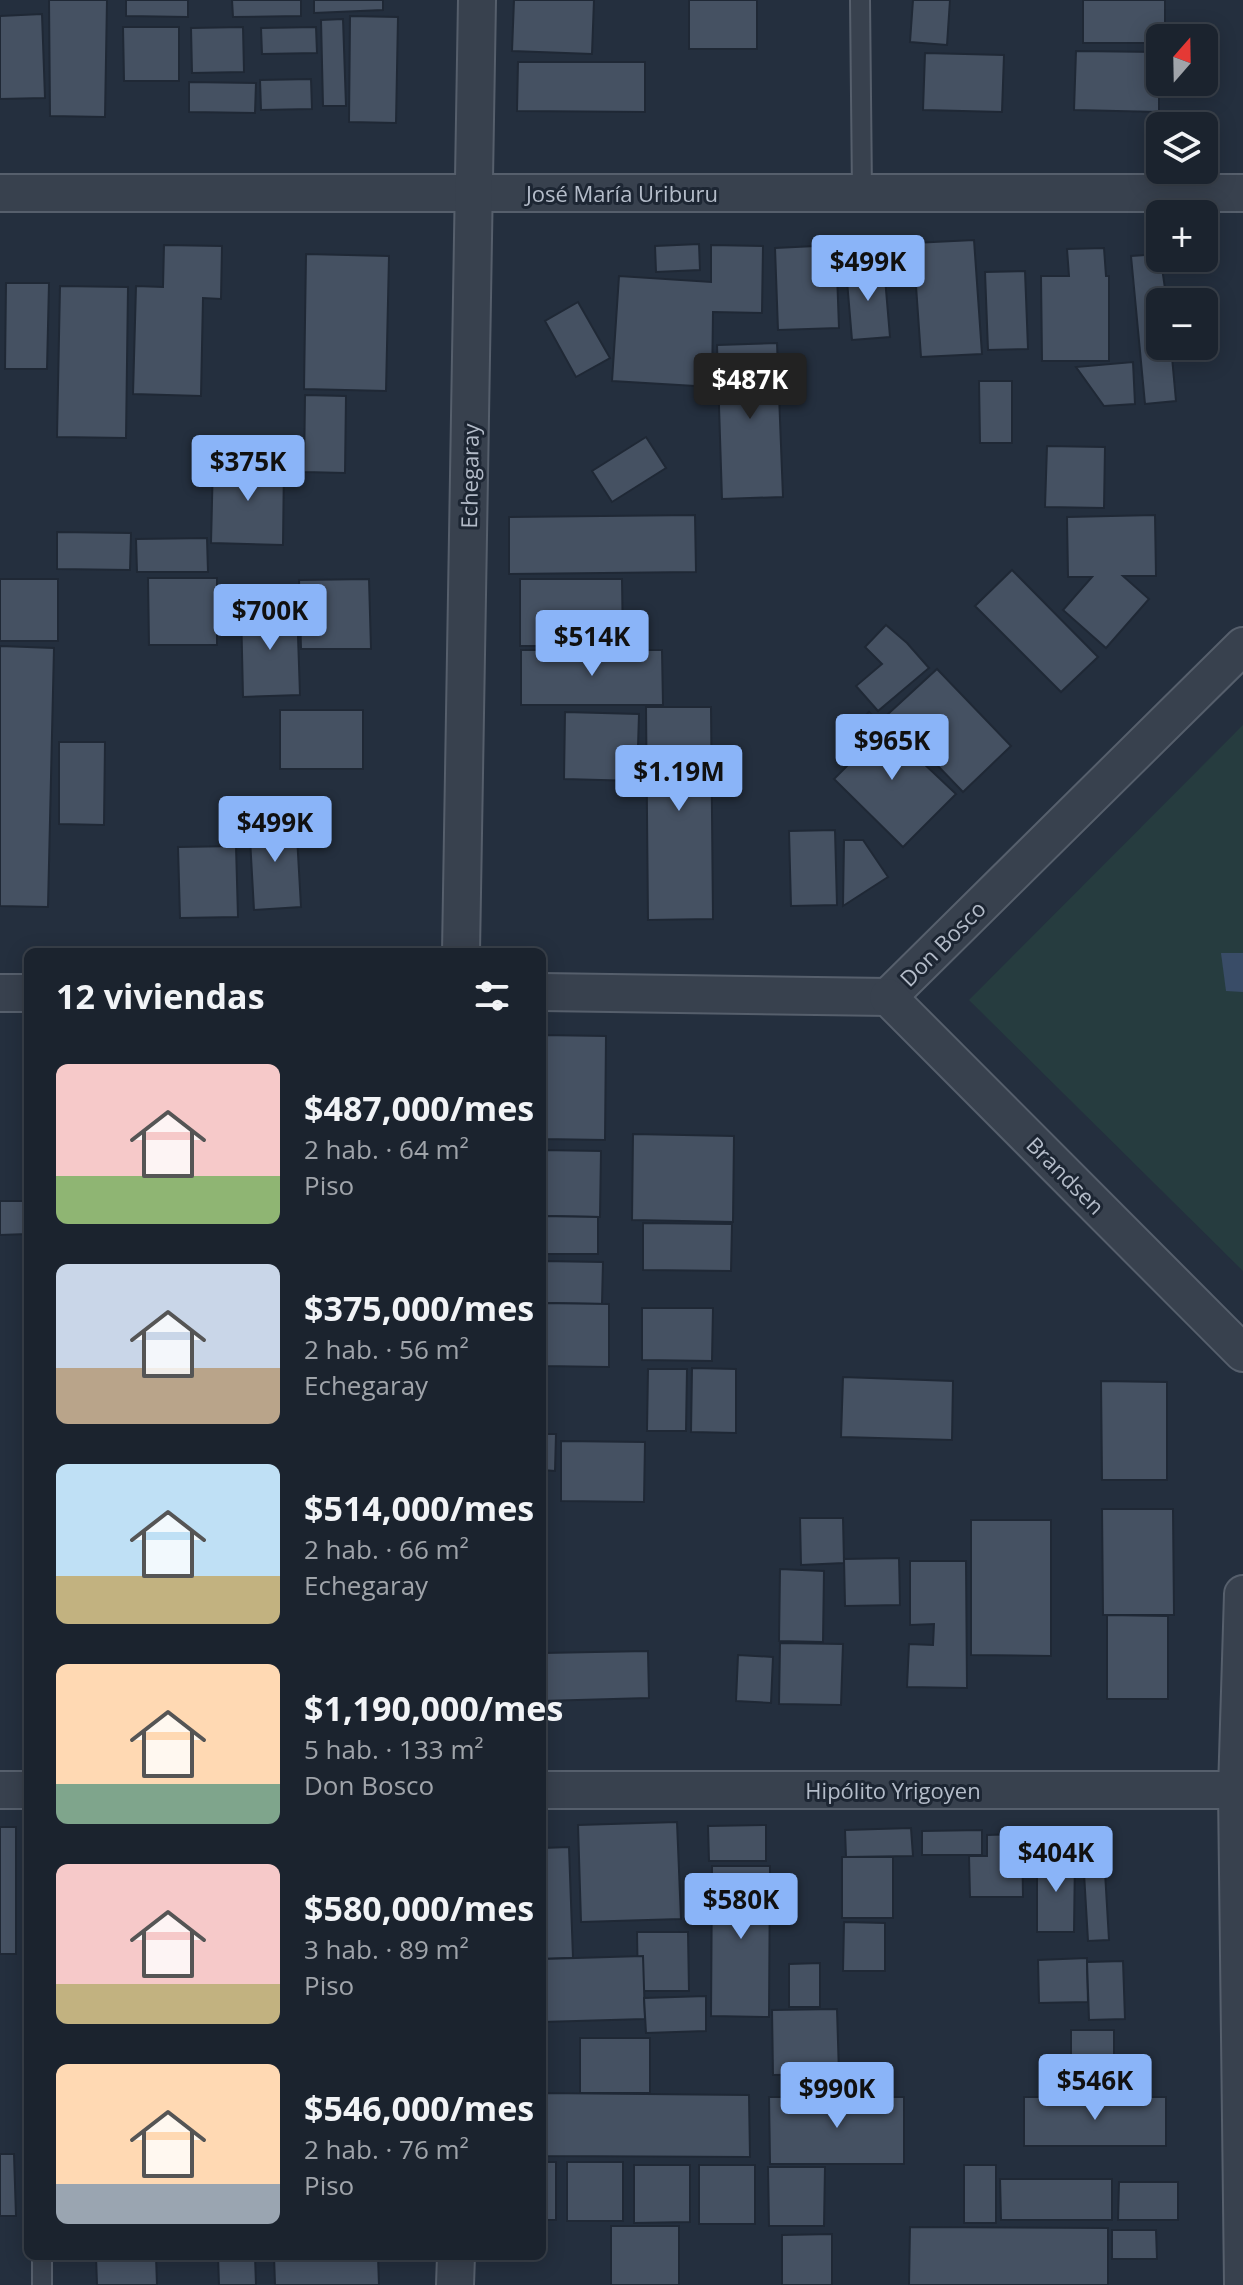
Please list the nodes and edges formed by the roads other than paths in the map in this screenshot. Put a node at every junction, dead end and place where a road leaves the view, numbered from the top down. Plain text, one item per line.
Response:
1 (477, 0) edge
2 (860, 0) edge
3 (862, 192) junction
4 (0, 193) edge
5 (473, 193) junction
6 (1243, 193) edge
7 (1243, 646) edge
8 (461, 948) edge
9 (546, 992) edge
10 (0, 993) edge
11 (24, 993) edge
12 (888, 997) junction
13 (1243, 1353) edge
14 (1243, 1594) edge
15 (0, 1790) edge
16 (24, 1790) edge
17 (546, 1790) edge
18 (1240, 1790) edge
19 (1241, 2174) edge
20 (42, 2260) edge
21 (456, 2260) edge
22 (1243, 2284) edge
23 (42, 2285) edge
24 (455, 2285) edge

1 - 5 street, Echegaray
2 - 3 lane
3 - 5 street, José María Uriburu
3 - 6 street, José María Uriburu
4 - 5 street, José María Uriburu
5 - 8 street, Echegaray
7 - 12 street, Don Bosco
9 - 12 street, Don Bosco
10 - 11 street
12 - 13 street, Brandsen
14 - 18 street
15 - 16 street
17 - 18 street, Hipólito Yrigoyen
18 - 19 street
19 - 22 street
20 - 23 lane
21 - 24 street

